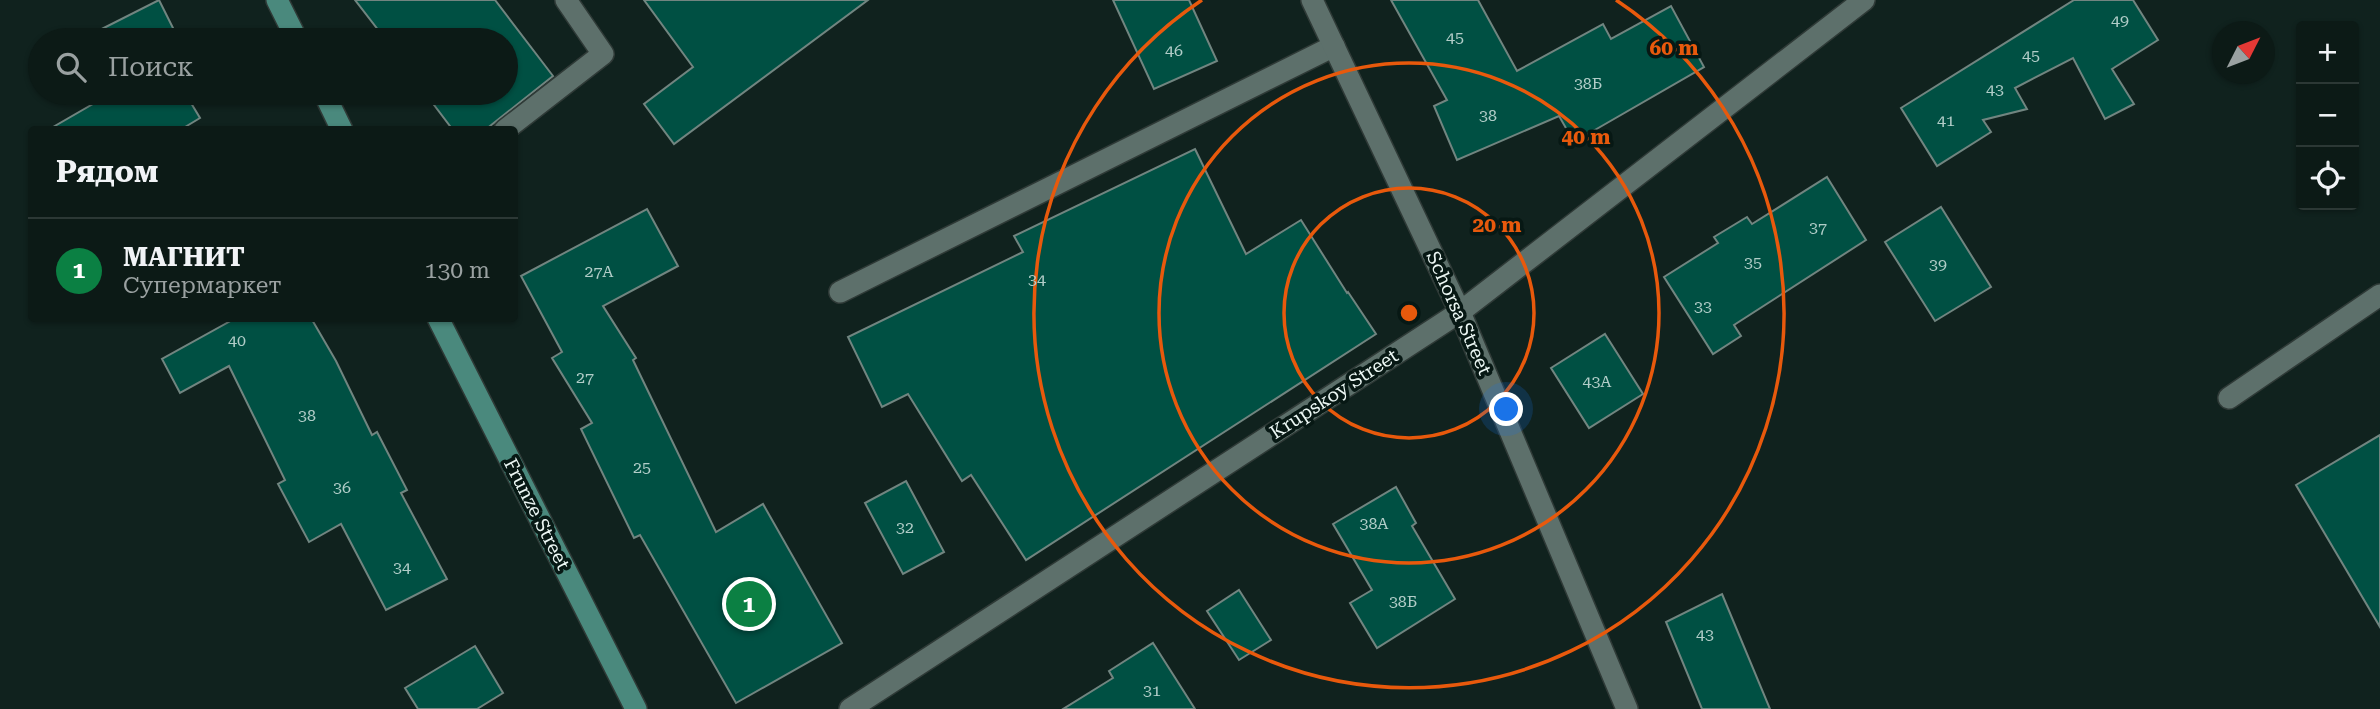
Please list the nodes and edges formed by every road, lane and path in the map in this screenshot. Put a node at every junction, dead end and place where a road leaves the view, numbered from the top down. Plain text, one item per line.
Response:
1 (276, 0) edge
2 (566, 0) edge
3 (1312, 0) edge
4 (1864, 0) edge
5 (291, 28) edge
6 (1334, 46) junction
7 (330, 105) edge
8 (340, 126) edge
9 (510, 126) edge
10 (840, 292) dead end
11 (2380, 295) edge
12 (1460, 312) junction
13 (440, 322) edge
14 (2229, 398) dead end
15 (636, 709) edge
16 (850, 709) edge
17 (1627, 709) edge

1 - 5 main road
2 - 9 street
3 - 6 street, Schorsa Street
4 - 12 street, Krupskoy Street
6 - 10 street
6 - 12 street, Schorsa Street
7 - 8 main road
11 - 14 street
12 - 16 street, Krupskoy Street
12 - 17 street, Schorsa Street
13 - 15 main road, Frunze Street

